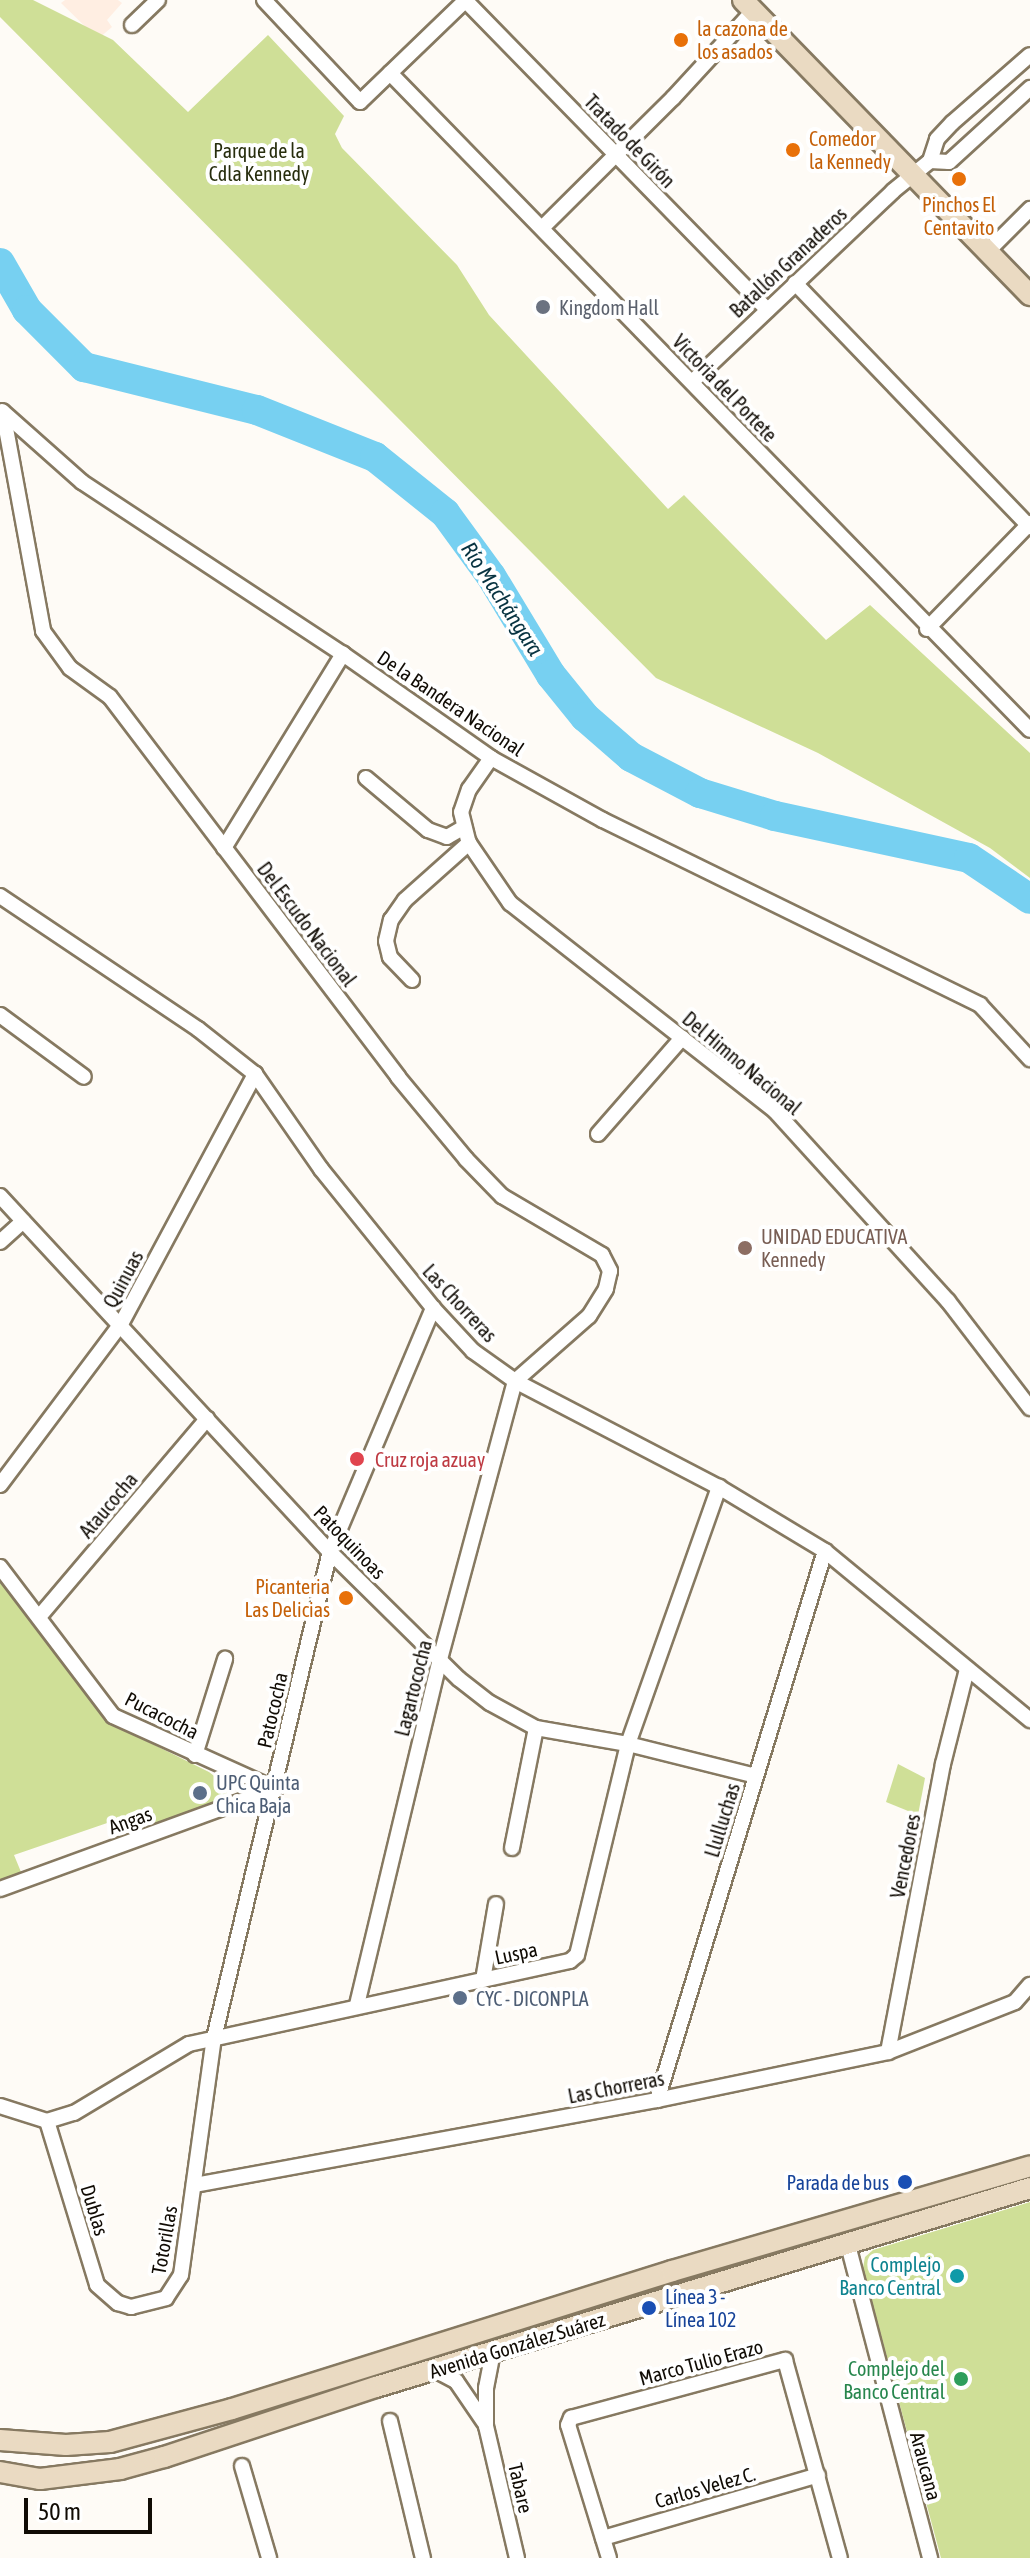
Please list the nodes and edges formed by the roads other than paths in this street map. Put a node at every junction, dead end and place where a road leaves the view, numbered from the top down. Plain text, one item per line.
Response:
1 (158, 0) edge
2 (264, 0) edge
3 (465, 0) edge
4 (748, 6) edge
5 (132, 25) dead end
6 (1030, 55) edge
7 (390, 73) junction
8 (1030, 88) edge
9 (616, 155) junction
10 (922, 167) junction
11 (1030, 209) edge
12 (542, 228) junction
13 (987, 252) junction
14 (795, 283) junction
15 (1030, 295) edge
16 (767, 310) junction
17 (692, 382) junction
18 (1, 409) edge
19 (1029, 525) edge
20 (927, 629) junction
21 (343, 654) junction
22 (1030, 730) edge
23 (491, 758) junction
24 (366, 778) dead end
25 (464, 827) junction
26 (469, 843) junction
27 (224, 848) junction
28 (0, 896) edge
29 (412, 980) dead end
30 (0, 1015) edge
31 (682, 1038) junction
32 (1030, 1059) edge
33 (255, 1074) junction
34 (84, 1077) dead end
35 (598, 1134) dead end
36 (0, 1196) edge
37 (23, 1221) junction
38 (0, 1242) edge
39 (433, 1308) junction
40 (121, 1324) junction
41 (515, 1381) junction
42 (1030, 1408) edge
43 (207, 1419) junction
44 (0, 1485) edge
45 (719, 1487) junction
46 (825, 1551) junction
47 (330, 1552) junction
48 (0, 1567) edge
49 (39, 1617) junction
50 (225, 1659) dead end
51 (440, 1659) junction
52 (967, 1669) junction
53 (1030, 1720) edge
54 (536, 1728) junction
55 (628, 1744) junction
56 (195, 1755) junction
57 (756, 1776) junction
58 (275, 1789) junction
59 (512, 1848) dead end
60 (0, 1889) edge
61 (496, 1904) dead end
62 (483, 1980) junction
63 (1030, 1985) edge
64 (357, 2006) junction
65 (214, 2038) junction
66 (888, 2052) junction
67 (657, 2100) junction
68 (0, 2106) edge
69 (47, 2121) junction
70 (1030, 2166) edge
71 (194, 2185) junction
72 (1030, 2188) edge
73 (848, 2245) junction
74 (118, 2303) joint
75 (493, 2352) junction
76 (435, 2370) junction
77 (390, 2421) dead end
78 (486, 2426) junction
79 (0, 2440) edge
80 (242, 2466) dead end
81 (0, 2472) edge
82 (818, 2475) junction
83 (603, 2538) junction
84 (269, 2558) edge
85 (423, 2558) edge
86 (517, 2558) edge
87 (609, 2558) edge
88 (840, 2558) edge
89 (930, 2558) edge

1 - 5 street
2 - 7 street
3 - 7 street
3 - 9 street, Tratado de Girón
4 - 9 street
4 - 10 main road
6 - 10 street
7 - 12 street, Victoria del Portete
8 - 10 street
9 - 12 street
9 - 16 street, Tratado de Girón
10 - 13 main road
10 - 14 street, Batallón Granaderos
11 - 13 street
12 - 17 street, Victoria del Portete
13 - 15 main road
14 - 16 street, Batallón Granaderos
14 - 19 street
16 - 17 street, Batallón Granaderos
17 - 20 street, Victoria del Portete
18 - 21 street, De la Bandera Nacional
18 - 27 street, Del Escudo Nacional
19 - 20 street
20 - 22 street, Victoria del Portete
21 - 23 street, De la Bandera Nacional
21 - 27 street
23 - 25 street, Del Himno Nacional
23 - 32 street, De la Bandera Nacional
24 - 25 street
25 - 26 street, Del Himno Nacional
26 - 29 street
26 - 31 street, Del Himno Nacional
27 - 41 street, Del Escudo Nacional
28 - 33 street, Las Chorreras
30 - 34 street
31 - 35 street
31 - 42 street, Del Himno Nacional
33 - 39 street, Las Chorreras
33 - 40 street, Quinuas
36 - 37 street, Patoquinoas
37 - 38 street
37 - 40 street, Patoquinoas
39 - 41 street, Las Chorreras
39 - 47 street, Patococha
40 - 43 street, Patoquinoas
40 - 44 street, Quinuas
41 - 45 street, Las Chorreras
41 - 51 street, Lagartococha
43 - 47 street, Patoquinoas
43 - 49 street, Ataucocha
45 - 46 street, Las Chorreras
45 - 55 street, Luspa
46 - 52 street, Las Chorreras
46 - 57 street, Llulluchas
47 - 51 street, Patoquinoas
47 - 58 street, Patococha
48 - 49 street, Pucacocha
49 - 56 street, Pucacocha
50 - 56 street
51 - 54 street, Patoquinoas
51 - 64 street, Lagartococha
52 - 53 street, Las Chorreras
52 - 66 street, Vencedores
54 - 55 street, Patoquinoas
54 - 59 street
55 - 57 street, Patoquinoas
55 - 62 street, Luspa
56 - 58 street, Pucacocha
57 - 67 street, Llulluchas
58 - 60 street, Angas
58 - 65 street, Patococha
61 - 62 street
62 - 64 street, Luspa
63 - 66 street, Las Chorreras
64 - 65 street, Luspa
65 - 69 street, Luspa
65 - 71 street, Patococha
66 - 67 street, Las Chorreras
67 - 71 street, Las Chorreras
68 - 69 street
69 - 74 street, Dublas
70 - 79 main road, Avenida González Suárez
71 - 74 street, Totorillas
72 - 73 main road, Avenida González Suárez
73 - 75 main road, Avenida González Suárez
73 - 89 street, Araucana
75 - 76 main road, Avenida González Suárez
75 - 78 street, Tabare
76 - 78 street, Tabare
76 - 81 main road, Avenida González Suárez
77 - 85 street
78 - 86 street, Tabare
80 - 84 street
82 - 83 street, Carlos Velez C.
82 - 83 street, Marco Tulio Erazo
82 - 88 street, Marco Tulio Erazo
83 - 87 street, Marco Tulio Erazo

